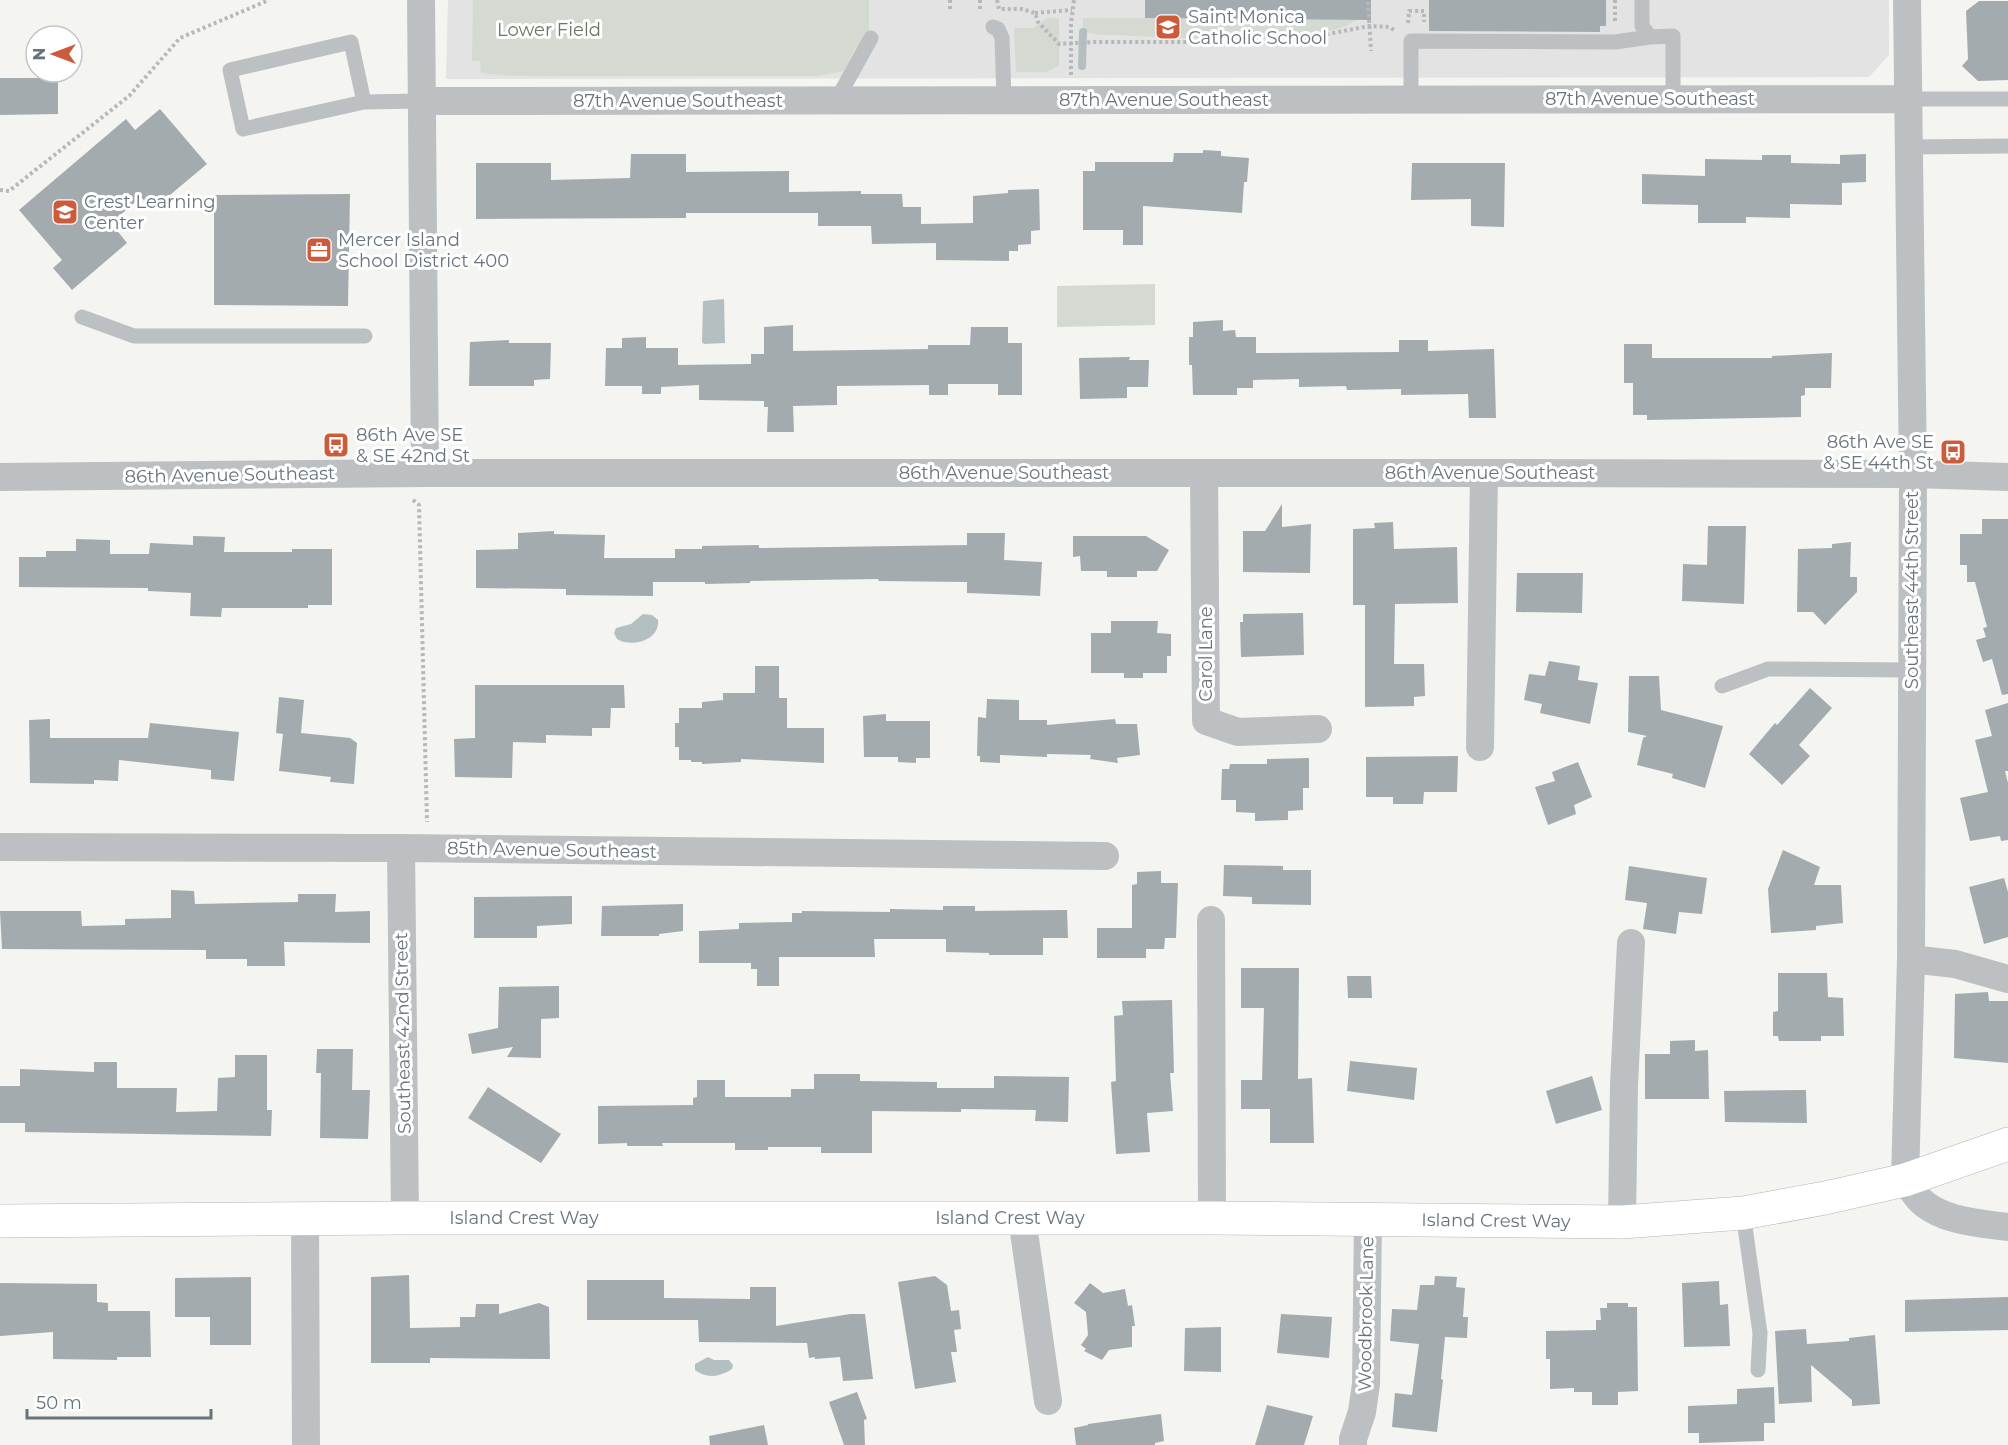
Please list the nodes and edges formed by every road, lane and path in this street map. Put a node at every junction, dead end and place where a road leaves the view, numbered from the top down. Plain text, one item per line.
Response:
1 (269, 0) edge
2 (421, 0) edge
3 (950, 0) edge
4 (980, 0) edge
5 (997, 0) edge
6 (1074, 0) edge
7 (1642, 0) edge
8 (1907, 0) edge
9 (1368, 2) dead end
10 (950, 10) dead end
11 (980, 10) dead end
12 (1072, 10) junction
13 (1415, 11) dead end
14 (1035, 13) junction
15 (1369, 26) junction
16 (993, 27) dead end
17 (1424, 28) dead end
18 (1650, 37) junction
19 (871, 38) dead end
20 (1411, 41) junction
21 (1071, 45) junction
22 (1371, 51) dead end
23 (1411, 99) junction
24 (1673, 99) junction
25 (1907, 99) junction
26 (2008, 99) edge
27 (836, 100) junction
28 (1004, 100) junction
29 (1071, 100) junction
30 (421, 101) junction
31 (364, 102) junction
32 (2008, 146) edge
33 (1909, 147) junction
34 (0, 190) edge
35 (82, 317) dead end
36 (365, 336) dead end
37 (425, 473) junction
38 (1204, 473) junction
39 (1484, 473) junction
40 (1913, 474) junction
41 (0, 477) edge
42 (2008, 477) edge
43 (404, 499) dead end
44 (1912, 670) junction
45 (1722, 686) dead end
46 (1318, 729) dead end
47 (1480, 747) dead end
48 (0, 847) edge
49 (414, 848) junction
50 (1105, 856) dead end
51 (1211, 920) dead end
52 (1631, 943) dead end
53 (1911, 959) junction
54 (2008, 979) edge
55 (2008, 1144) edge
56 (1905, 1180) junction
57 (1743, 1213) junction
58 (405, 1218) junction
59 (1022, 1218) junction
60 (1212, 1218) junction
61 (1368, 1218) junction
62 (305, 1220) junction
63 (0, 1221) edge
64 (1622, 1222) junction
65 (2008, 1227) edge
66 (1758, 1370) dead end
67 (1048, 1401) dead end
68 (306, 1445) edge
69 (1353, 1445) edge

1 - 34 path
2 - 30 street
3 - 10 path
4 - 11 path
5 - 14 path
6 - 12 path
7 - 18 lane
8 - 25 street, Southeast 44th Street
9 - 15 path
12 - 14 path
12 - 21 path
13 - 17 path
14 - 21 path
15 - 20 path
15 - 21 path
15 - 22 path
16 - 28 lane
18 - 20 lane
18 - 24 lane
19 - 27 lane
20 - 23 lane
21 - 29 path
23 - 24 street, 87th Avenue Southeast
23 - 29 street, 87th Avenue Southeast
24 - 25 street, 87th Avenue Southeast
25 - 26 lane
25 - 33 street, Southeast 44th Street
27 - 28 street, 87th Avenue Southeast
27 - 30 street, 87th Avenue Southeast
28 - 29 street, 87th Avenue Southeast
30 - 31 lane
30 - 37 street
31 - 31 lane
32 - 33 lane
33 - 40 street, Southeast 44th Street
35 - 36 lane
37 - 38 street, 86th Avenue Southeast
37 - 41 street, 86th Avenue Southeast
38 - 39 street, 86th Avenue Southeast
38 - 46 street, Carol Lane
39 - 40 street, 86th Avenue Southeast
39 - 47 street
40 - 42 street, 86th Avenue Southeast
40 - 44 street, Southeast 44th Street
43 - 49 path
44 - 45 lane
44 - 53 street, Southeast 44th Street
48 - 49 street, 85th Avenue Southeast
49 - 50 street, 85th Avenue Southeast
49 - 58 street, Southeast 42nd Street
51 - 60 street
52 - 64 street
53 - 54 street
53 - 56 street, Southeast 44th Street
55 - 56 main road, Island Crest Way
56 - 57 main road, Island Crest Way
56 - 65 street
57 - 64 main road, Island Crest Way
57 - 66 lane
58 - 59 main road, Island Crest Way
58 - 62 main road, Island Crest Way
59 - 60 main road, Island Crest Way
59 - 67 street
60 - 61 main road, Island Crest Way
61 - 64 main road, Island Crest Way
61 - 69 street, Woodbrook Lane
62 - 63 main road, Island Crest Way
62 - 68 street

